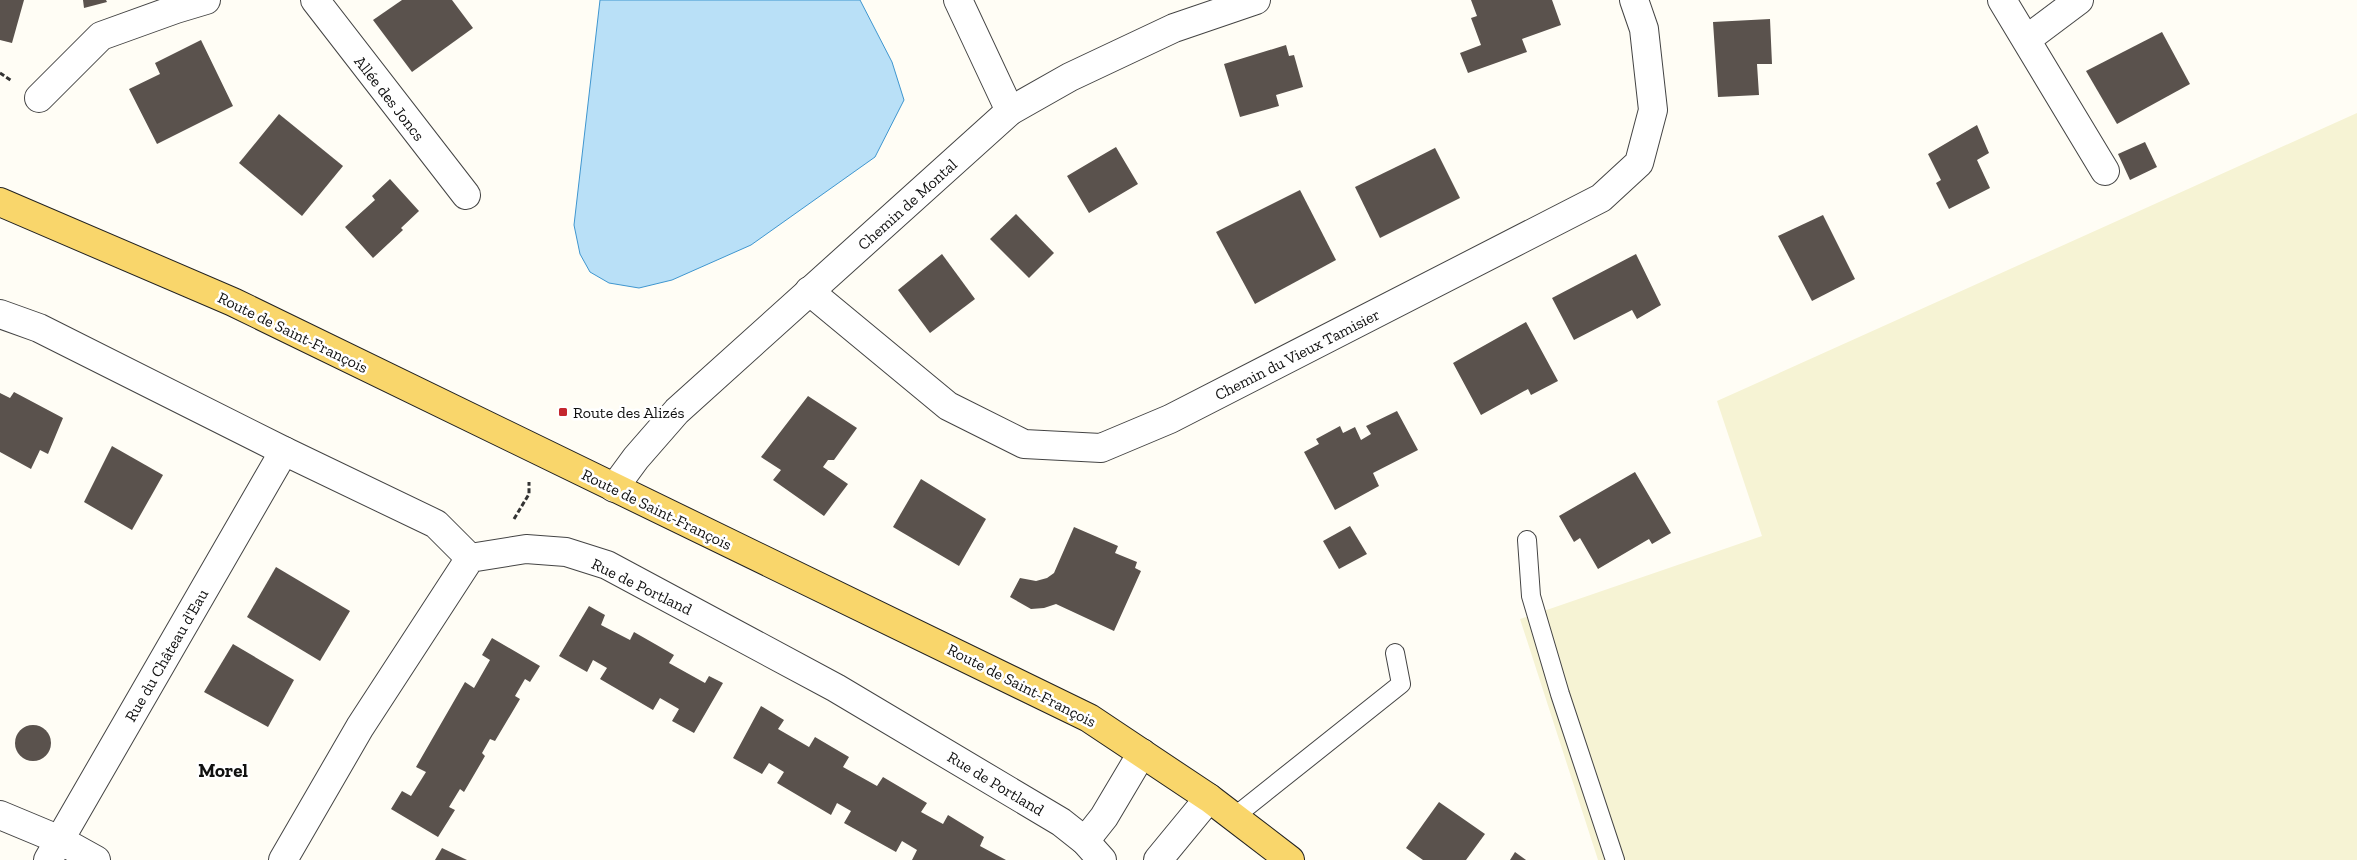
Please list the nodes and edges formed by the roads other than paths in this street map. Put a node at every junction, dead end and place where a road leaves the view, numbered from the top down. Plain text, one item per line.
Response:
1 (206, 0) edge
2 (315, 0) edge
3 (958, 0) edge
4 (1256, 0) edge
5 (1634, 0) edge
6 (2002, 0) edge
7 (2079, 0) edge
8 (2027, 39) junction
9 (39, 98) dead end
10 (1010, 111) junction
11 (2105, 171) dead end
12 (466, 196) dead end
13 (0, 202) edge
14 (809, 291) junction
15 (0, 314) edge
16 (284, 451) junction
17 (614, 488) junction
18 (1527, 540) dead end
19 (482, 555) junction
20 (1395, 653) dead end
21 (1142, 753) junction
22 (1209, 798) junction
23 (0, 815) edge
24 (1234, 817) junction
25 (54, 850) edge
26 (1094, 851) edge
27 (96, 860) edge
28 (283, 860) edge
29 (1158, 860) edge
30 (1290, 860) edge
31 (1615, 860) edge

1 - 9 street
2 - 12 street, Allée des Joncs
3 - 10 street
4 - 10 street, Chemin de Montal
5 - 14 street, Chemin du Vieux Tamisier
6 - 8 street
7 - 8 street
8 - 11 street
10 - 14 street, Chemin de Montal
13 - 17 main road, Route de Saint-François
14 - 17 street, Chemin de Montal
15 - 16 street
16 - 19 street
16 - 25 street, Rue du Château d'Eau
17 - 21 main road, Route de Saint-François
18 - 31 lane
19 - 26 street, Rue de Portland
19 - 28 street
20 - 24 lane
21 - 22 main road, Route de Saint-François
21 - 26 street
22 - 24 main road, Route de Saint-François
22 - 29 street
23 - 25 street
24 - 30 main road, Route de Saint-François
25 - 27 street

